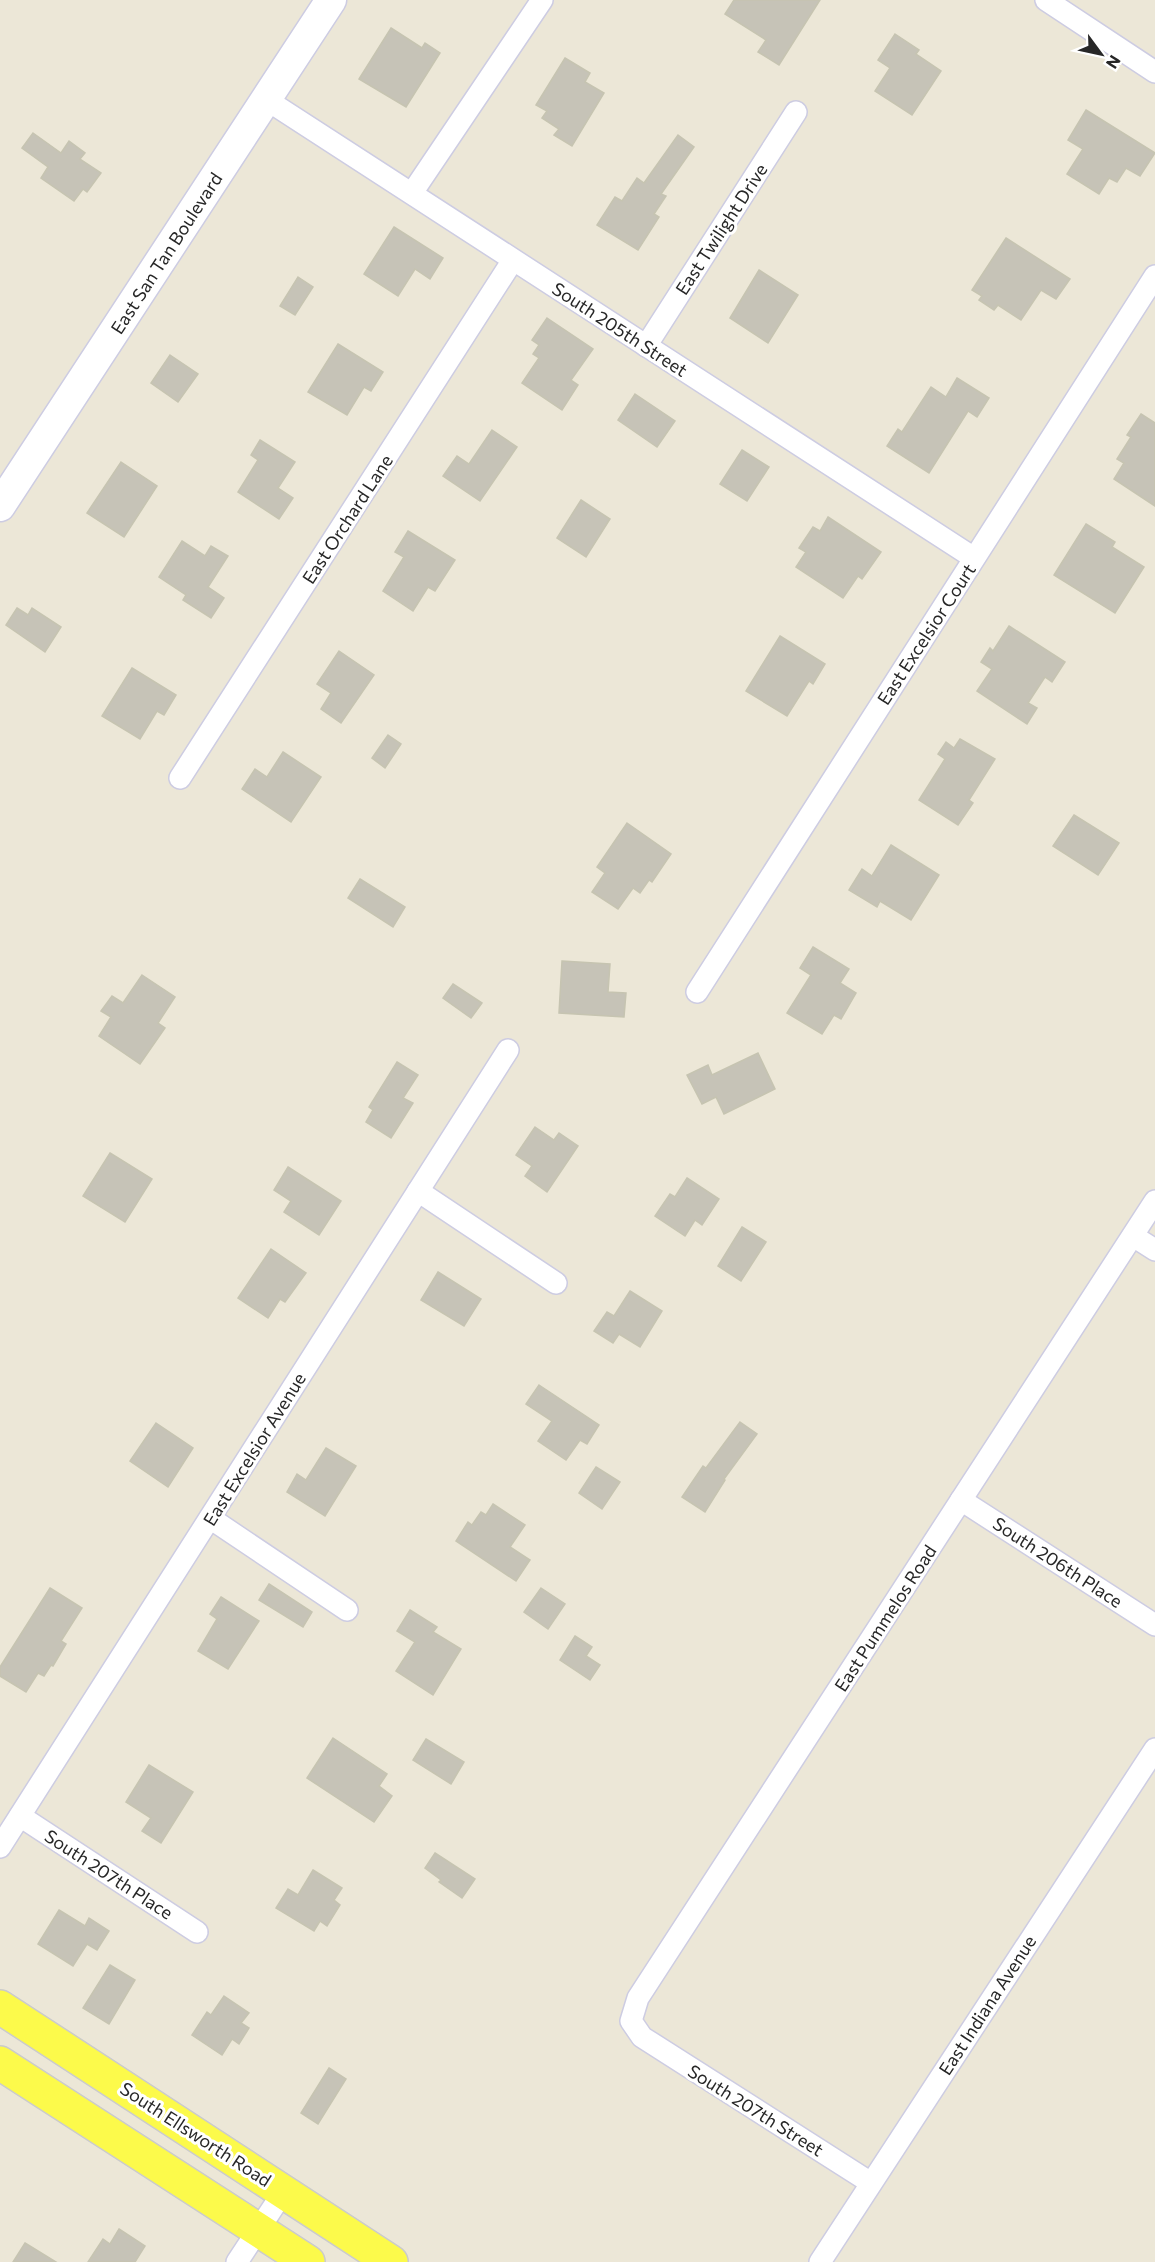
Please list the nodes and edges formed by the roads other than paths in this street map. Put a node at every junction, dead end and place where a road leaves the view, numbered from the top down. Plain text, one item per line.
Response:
1 (331, 0) edge
2 (542, 0) edge
3 (1046, 0) edge
4 (1155, 72) edge
5 (267, 100) junction
6 (796, 112) dead end
7 (412, 193) junction
8 (513, 260) junction
9 (1155, 276) edge
10 (646, 346) junction
11 (0, 506) edge
12 (974, 558) junction
13 (180, 778) dead end
14 (698, 992) dead end
15 (508, 1050) dead end
16 (418, 1191) junction
17 (1155, 1201) edge
18 (1133, 1236) junction
19 (1155, 1250) edge
20 (556, 1283) dead end
21 (961, 1500) junction
22 (210, 1518) junction
23 (347, 1610) dead end
24 (1155, 1625) edge
25 (1155, 1749) edge
26 (20, 1816) junction
27 (0, 1847) edge
28 (197, 1932) dead end
29 (0, 2007) edge
30 (642, 2037) joint
31 (0, 2063) edge
32 (871, 2183) junction
33 (284, 2192) junction
34 (258, 2230) junction
35 (237, 2262) edge
36 (308, 2262) edge
37 (391, 2262) edge
38 (819, 2262) edge

1 - 5 street, East San Tan Boulevard
2 - 7 street
3 - 4 street
5 - 7 street, South 205th Street
5 - 11 street, East San Tan Boulevard
6 - 10 street, East Twilight Drive
7 - 8 street, South 205th Street
8 - 10 street, South 205th Street
8 - 13 street, East Orchard Lane
9 - 12 street, East Excelsior Court
10 - 12 street, South 205th Street
12 - 14 street, East Excelsior Court
15 - 16 street, East Excelsior Avenue
16 - 20 street
16 - 22 street, East Excelsior Avenue
17 - 18 street, East Pummelos Road
18 - 19 street
18 - 21 street, East Pummelos Road
21 - 24 street, South 206th Place
21 - 30 street, East Pummelos Road
22 - 23 street
22 - 26 street, East Excelsior Avenue
25 - 32 street, East Indiana Avenue
26 - 27 street, East Excelsior Avenue
26 - 28 street, South 207th Place
29 - 33 main road, South Ellsworth Road
30 - 32 street, South 207th Street
31 - 34 main road
32 - 38 street, East Indiana Avenue
33 - 34 street
33 - 37 main road, South Ellsworth Road
34 - 35 street
34 - 36 main road

